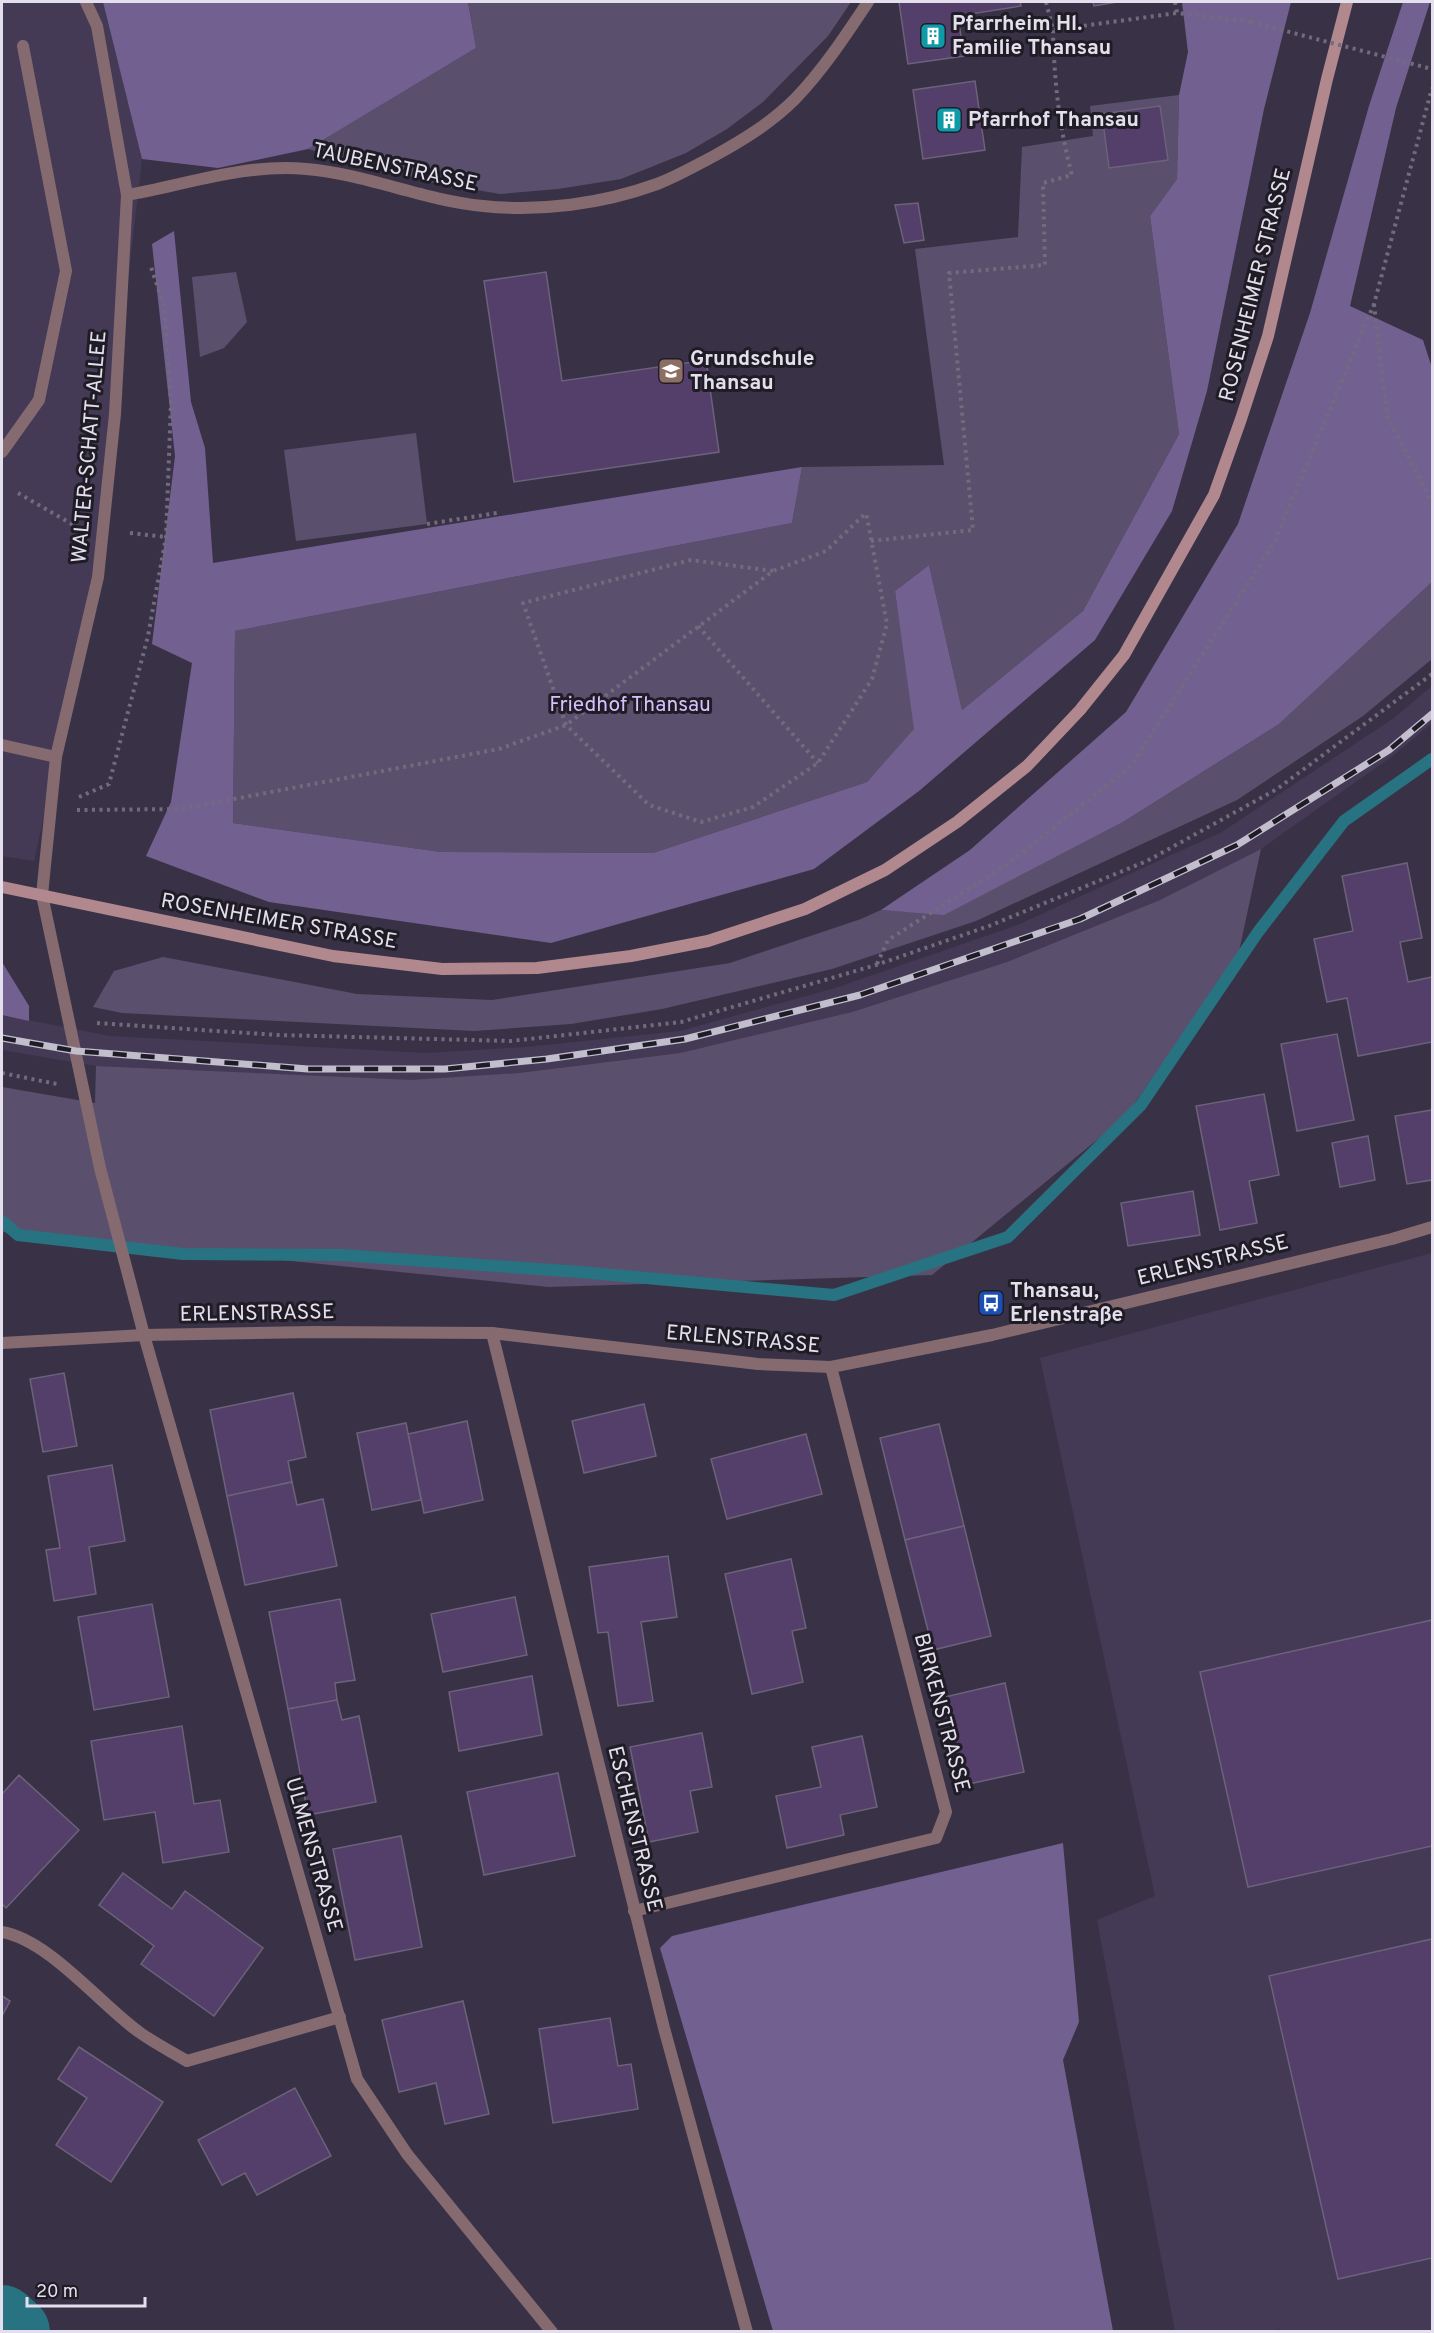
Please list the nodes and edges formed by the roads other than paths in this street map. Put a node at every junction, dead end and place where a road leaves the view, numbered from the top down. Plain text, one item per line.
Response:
1 (86, 2) edge
2 (868, 2) edge
3 (1347, 2) edge
4 (23, 46) dead end
5 (127, 195) junction
6 (2, 452) edge
7 (2, 745) edge
8 (57, 757) junction
9 (2, 887) edge
10 (42, 895) junction
11 (1432, 1227) edge
12 (492, 1333) junction
13 (144, 1335) junction
14 (2, 1343) edge
15 (831, 1367) junction
16 (634, 1911) junction
17 (2, 1932) edge
18 (340, 2017) junction
19 (552, 2331) edge
20 (747, 2331) edge

1 - 5 street, WALTER-SCHATT-ALLEE
2 - 5 street, TAUBENSTRASSE
3 - 10 main road, ROSENHEIMER STRASSE
4 - 6 street
5 - 8 street, WALTER-SCHATT-ALLEE
7 - 8 street
8 - 10 street, WALTER-SCHATT-ALLEE
9 - 10 main road, ROSENHEIMER STRASSE
10 - 13 street
11 - 15 street, ERLENSTRASSE
12 - 13 street, ERLENSTRASSE
12 - 15 street, ERLENSTRASSE
12 - 16 street, ESCHENSTRASSE
13 - 14 street, ERLENSTRASSE
13 - 18 street, ULMENSTRASSE
15 - 16 street, BIRKENSTRASSE
16 - 20 street, ESCHENSTRASSE
17 - 18 street
18 - 19 street, ULMENSTRASSE

